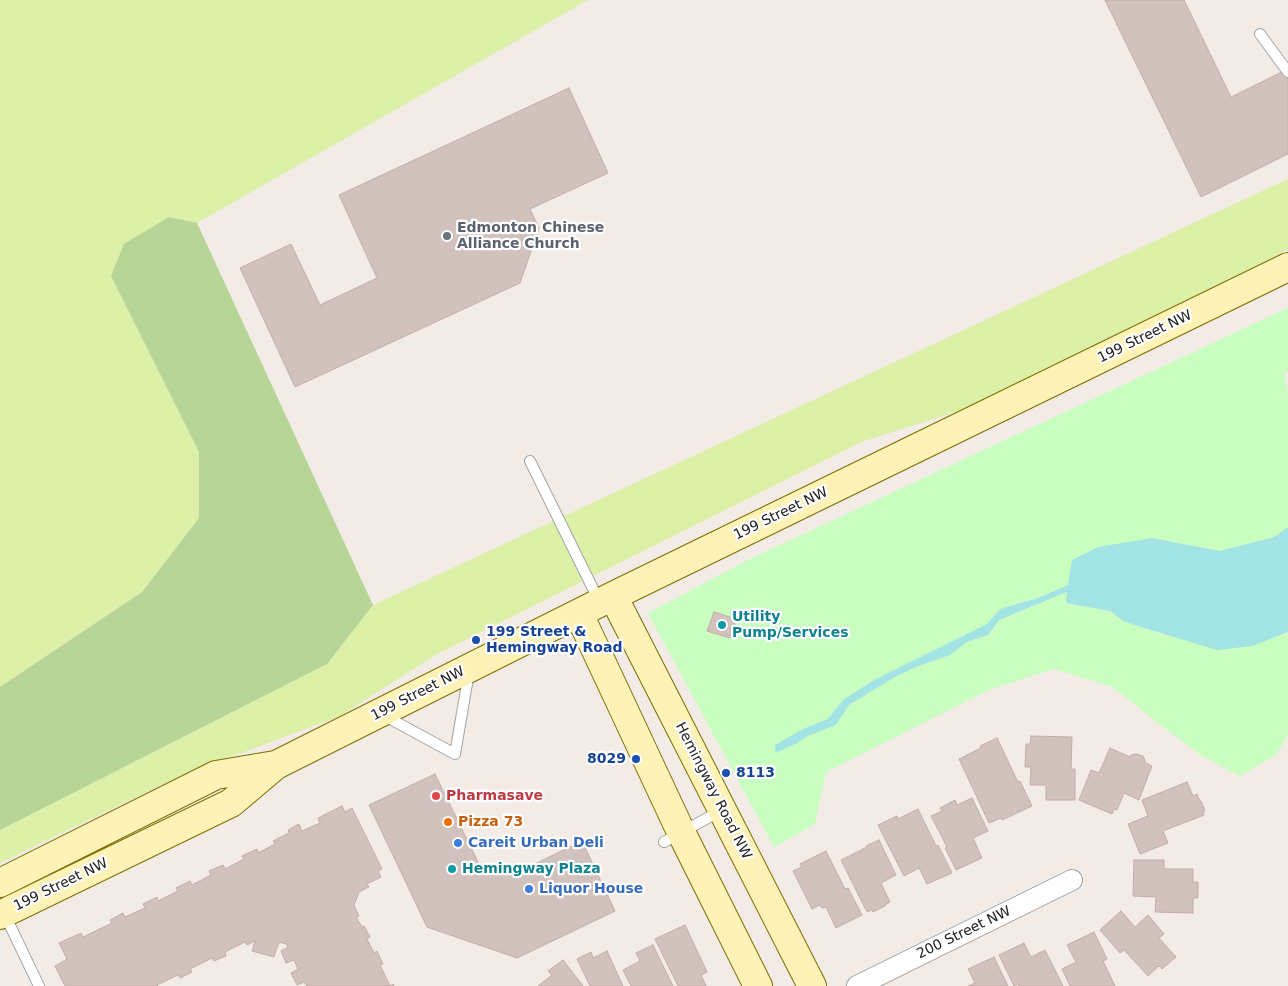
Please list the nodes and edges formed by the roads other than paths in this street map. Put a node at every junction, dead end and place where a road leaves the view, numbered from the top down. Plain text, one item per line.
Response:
1 (1260, 34) dead end
2 (1288, 72) edge
3 (1288, 267) edge
4 (530, 461) dead end
5 (598, 604) junction
6 (469, 668) junction
7 (380, 713) junction
8 (276, 764) junction
9 (722, 810) junction
10 (672, 837) junction
11 (1072, 880) dead end
12 (0, 883) edge
13 (1, 911) edge
14 (39, 986) edge
15 (758, 986) edge
16 (812, 986) edge
17 (857, 986) edge

1 - 2 lane
3 - 5 main road, 199 Street NW
4 - 5 lane
5 - 6 main road, 199 Street NW
5 - 9 main road, Hemingway Road NW
5 - 10 main road
6 - 7 main road, 199 Street NW
6 - 7 lane
7 - 8 main road, 199 Street NW
8 - 12 main road, 199 Street NW
8 - 13 main road, 199 Street NW
9 - 10 lane
9 - 16 main road, Hemingway Road NW
10 - 15 main road
11 - 17 street, 200 Street NW
13 - 14 lane

